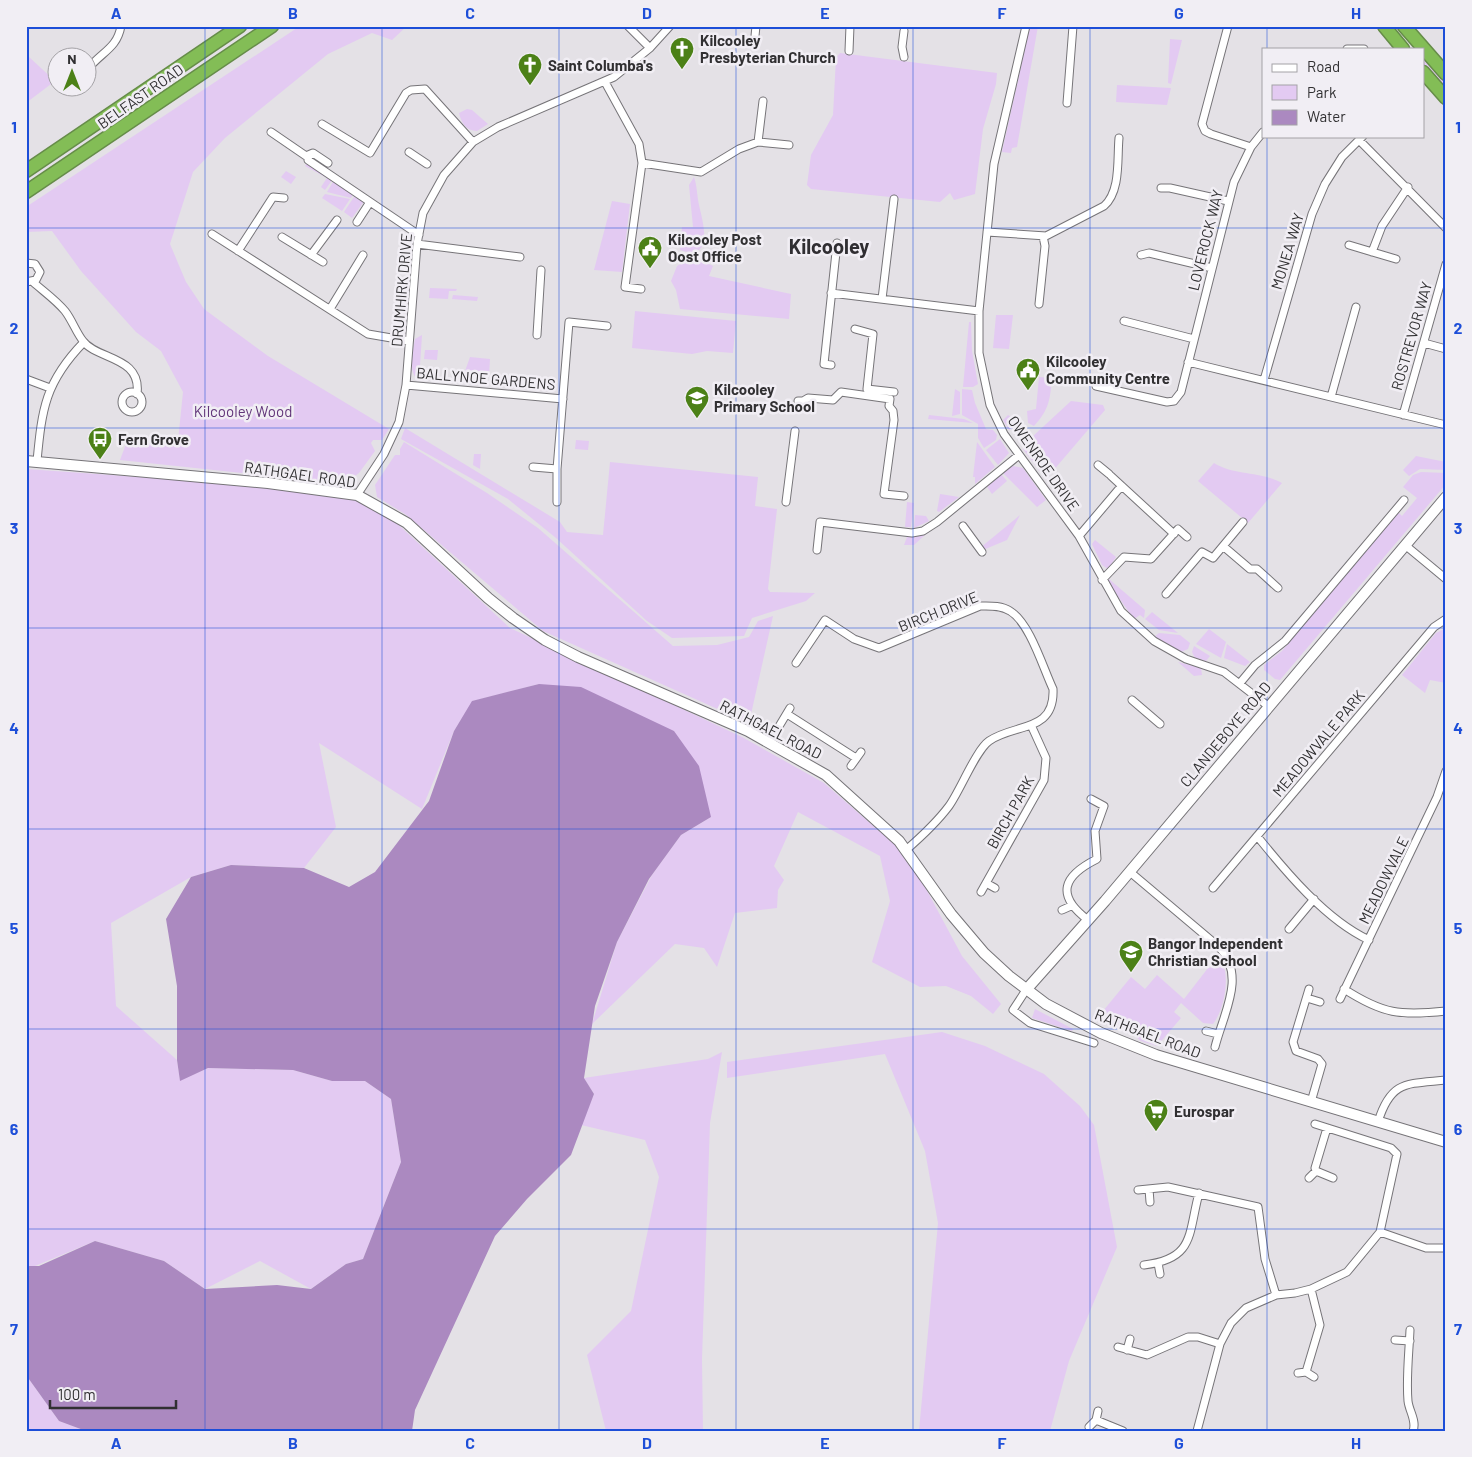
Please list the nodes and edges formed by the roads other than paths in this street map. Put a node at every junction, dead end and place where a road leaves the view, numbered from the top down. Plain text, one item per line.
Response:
1 (121, 26) edge
2 (240, 26) edge
3 (272, 26) edge
4 (628, 26) edge
5 (670, 26) edge
6 (756, 26) edge
7 (850, 26) edge
8 (1026, 26) edge
9 (1073, 26) edge
10 (1228, 26) edge
11 (1384, 26) edge
12 (1404, 26) edge
13 (904, 31) dead end
14 (755, 36) dead end
15 (650, 48) junction
16 (1402, 48) edge
17 (1423, 48) edge
18 (1424, 49) edge
19 (849, 51) dead end
20 (98, 56) edge
21 (904, 57) dead end
22 (1424, 73) edge
23 (1446, 74) edge
24 (605, 82) junction
25 (1446, 98) edge
26 (763, 101) dead end
27 (1067, 104) dead end
28 (322, 124) dead end
29 (271, 132) dead end
30 (1262, 133) edge
31 (1118, 138) dead end
32 (1361, 138) edge
33 (473, 142) junction
34 (758, 142) junction
35 (789, 145) dead end
36 (1251, 147) junction
37 (409, 152) dead end
38 (309, 155) junction
39 (328, 163) dead end
40 (642, 163) junction
41 (427, 164) dead end
42 (26, 171) edge
43 (1408, 187) junction
44 (1161, 188) dead end
45 (26, 192) edge
46 (284, 198) dead end
47 (894, 199) dead end
48 (1228, 201) junction
49 (370, 202) junction
50 (337, 220) dead end
51 (357, 222) dead end
52 (1446, 228) edge
53 (987, 232) junction
54 (212, 234) dead end
55 (419, 235) junction
56 (1043, 236) junction
57 (282, 237) dead end
58 (837, 243) dead end
59 (417, 244) junction
60 (1349, 245) dead end
61 (238, 250) junction
62 (1372, 252) junction
63 (311, 255) junction
64 (363, 255) dead end
65 (1140, 255) dead end
66 (520, 257) dead end
67 (1396, 259) dead end
68 (323, 262) dead end
69 (26, 263) edge
70 (1446, 264) edge
71 (1212, 268) junction
72 (541, 270) dead end
73 (1444, 277) edge
74 (30, 282) edge
75 (641, 289) dead end
76 (831, 293) junction
77 (882, 299) junction
78 (1039, 304) dead end
79 (1356, 307) dead end
80 (330, 309) junction
81 (979, 311) junction
82 (1124, 321) dead end
83 (606, 326) dead end
84 (855, 329) dead end
85 (537, 334) dead end
86 (1194, 339) junction
87 (409, 341) junction
88 (84, 342) junction
89 (1424, 343) junction
90 (1446, 348) edge
91 (1188, 362) junction
92 (832, 365) dead end
93 (26, 379) edge
94 (1264, 380) junction
95 (406, 385) junction
96 (1096, 386) dead end
97 (50, 388) junction
98 (894, 392) dead end
99 (137, 394) dead end
100 (1331, 397) junction
101 (563, 399) junction
102 (798, 401) dead end
103 (1403, 415) junction
104 (1446, 425) edge
105 (795, 431) dead end
106 (1019, 455) junction
107 (32, 462) edge
108 (1098, 465) dead end
109 (533, 467) dead end
110 (557, 470) junction
111 (1123, 487) junction
112 (357, 496) junction
113 (904, 496) dead end
114 (1446, 497) edge
115 (1404, 500) dead end
116 (557, 502) dead end
117 (786, 502) dead end
118 (1243, 522) dead end
119 (963, 526) dead end
120 (1174, 534) junction
121 (1079, 536) junction
122 (1188, 537) dead end
123 (1405, 545) junction
124 (1223, 546) junction
125 (817, 550) dead end
126 (982, 552) dead end
127 (1102, 580) junction
128 (1446, 580) edge
129 (1277, 585) dead end
130 (1166, 594) dead end
131 (1446, 620) edge
132 (796, 663) dead end
133 (1240, 683) junction
134 (1132, 700) dead end
135 (1268, 706) junction
136 (1160, 724) dead end
137 (1031, 725) junction
138 (769, 743) junction
139 (861, 752) dead end
140 (856, 758) junction
141 (851, 766) dead end
142 (1446, 770) edge
143 (1437, 797) junction
144 (1090, 799) dead end
145 (1446, 801) edge
146 (1257, 836) junction
147 (906, 850) junction
148 (1130, 872) junction
149 (986, 883) junction
150 (995, 888) dead end
151 (1213, 888) dead end
152 (981, 892) dead end
153 (1314, 899) junction
154 (1071, 906) junction
155 (1062, 910) dead end
156 (1088, 920) junction
157 (1289, 929) dead end
158 (1369, 940) junction
159 (1309, 988) dead end
160 (1344, 989) junction
161 (1026, 990) junction
162 (1306, 998) junction
163 (1340, 999) dead end
164 (1320, 1002) dead end
165 (1446, 1011) edge
166 (1206, 1030) dead end
167 (1218, 1034) junction
168 (1094, 1043) dead end
169 (1215, 1047) dead end
170 (1446, 1080) edge
171 (1311, 1102) junction
172 (1378, 1122) junction
173 (1315, 1124) dead end
174 (1327, 1128) junction
175 (1446, 1142) edge
176 (1316, 1172) junction
177 (1309, 1178) dead end
178 (1333, 1178) dead end
179 (1149, 1189) junction
180 (1138, 1190) dead end
181 (1199, 1193) junction
182 (1150, 1202) dead end
183 (1380, 1232) junction
184 (1446, 1248) edge
185 (1158, 1263) junction
186 (1144, 1265) dead end
187 (1160, 1274) dead end
188 (1311, 1289) junction
189 (1276, 1295) junction
190 (1410, 1330) dead end
191 (1130, 1338) dead end
192 (1395, 1340) dead end
193 (1410, 1340) junction
194 (1220, 1344) junction
195 (1118, 1347) dead end
196 (1127, 1350) junction
197 (1314, 1377) dead end
198 (1098, 1411) dead end
199 (1096, 1420) junction
200 (1090, 1427) dead end
201 (1200, 1430) edge
202 (1124, 1431) edge
203 (1413, 1431) edge

1 - 20 street
2 - 42 highway, BELFAST ROAD
3 - 45 highway, BELFAST ROAD
4 - 15 street
5 - 15 street, DRUMHIRK DRIVE
6 - 14 street
7 - 19 street
8 - 53 street, OWENROE DRIVE
9 - 27 street
10 - 36 street
11 - 16 highway
12 - 17 highway
13 - 21 street
15 - 24 street, DRUMHIRK DRIVE
18 - 23 highway
22 - 25 highway
24 - 33 street, DRUMHIRK DRIVE
24 - 40 street
26 - 34 street
28 - 33 street
29 - 38 street
30 - 36 street, LOVEROCK WAY
31 - 56 street
32 - 43 street
32 - 94 street, MONEA WAY
33 - 55 street, DRUMHIRK DRIVE
34 - 35 street
34 - 40 street
36 - 48 street, LOVEROCK WAY
37 - 41 street
38 - 39 street
38 - 49 street
40 - 75 street
43 - 52 street
43 - 62 street
44 - 48 street
46 - 61 street
47 - 77 street
48 - 71 street, LOVEROCK WAY
49 - 51 street
49 - 55 street
50 - 63 street
53 - 56 street
53 - 81 street, OWENROE DRIVE
54 - 61 street
55 - 59 street, DRUMHIRK DRIVE
56 - 78 street
57 - 63 street
58 - 76 street
59 - 66 street
59 - 87 street, DRUMHIRK DRIVE
60 - 62 street
61 - 80 street
62 - 67 street
63 - 68 street
64 - 80 street
65 - 71 street
69 - 74 street
70 - 73 street, ROSTREVOR WAY
71 - 86 street, LOVEROCK WAY
72 - 85 street
73 - 89 street, ROSTREVOR WAY
74 - 88 street
76 - 77 street
76 - 92 street
77 - 81 street
79 - 100 street
80 - 87 street
81 - 106 street, OWENROE DRIVE
82 - 86 street
83 - 101 street, BALLYNOE GARDENS
84 - 98 street
86 - 91 street, LOVEROCK WAY
87 - 95 street, DRUMHIRK DRIVE
88 - 97 street
88 - 99 street
89 - 90 street
89 - 103 street, ROSTREVOR WAY
91 - 94 street
91 - 96 street, LOVEROCK WAY
93 - 97 street
94 - 100 street
95 - 101 street, BALLYNOE GARDENS
95 - 112 street, DRUMHIRK DRIVE
97 - 107 street
100 - 103 street
101 - 110 street, BALLYNOE GARDENS
102 - 113 street
103 - 104 street
105 - 117 street
106 - 121 street, OWENROE DRIVE
106 - 125 street
107 - 112 street, RATHGAEL ROAD
108 - 111 street
109 - 110 street
110 - 116 street, BALLYNOE GARDENS
111 - 120 street
111 - 121 street
112 - 138 street, RATHGAEL ROAD
114 - 123 street, CLANDEBOYE ROAD
115 - 133 street
118 - 124 street
119 - 126 street
120 - 122 street
120 - 127 street
121 - 127 street, OWENROE DRIVE
123 - 128 street
123 - 135 street, CLANDEBOYE ROAD
124 - 129 street
124 - 130 street
127 - 133 street, OWENROE DRIVE
131 - 146 street, MEADOWVALE PARK
132 - 137 street, BIRCH DRIVE
133 - 135 street, OWENROE DRIVE
134 - 136 street
135 - 148 street, CLANDEBOYE ROAD
137 - 147 street, BIRCH DRIVE
137 - 149 street, BIRCH PARK
138 - 140 street
138 - 147 street, RATHGAEL ROAD
139 - 140 street
140 - 141 street
142 - 143 street, MEADOWVALE
143 - 145 street
143 - 158 street, MEADOWVALE
144 - 154 street
146 - 151 street, MEADOWVALE PARK
146 - 153 street
147 - 161 street, RATHGAEL ROAD
148 - 156 street, CLANDEBOYE ROAD
148 - 167 street
149 - 150 street
149 - 152 street, BIRCH PARK
153 - 157 street
153 - 158 street
154 - 155 street
154 - 156 street
156 - 161 street, CLANDEBOYE ROAD
158 - 160 street, MEADOWVALE
159 - 162 street
160 - 163 street, MEADOWVALE
160 - 165 street
161 - 168 street
161 - 171 street, RATHGAEL ROAD
162 - 164 street
162 - 171 street
166 - 167 street
167 - 169 street
170 - 172 street
171 - 172 street, RATHGAEL ROAD
172 - 175 street, RATHGAEL ROAD
173 - 174 street
174 - 176 street
174 - 183 street
176 - 177 street
176 - 178 street
179 - 180 street
179 - 181 street
179 - 182 street
181 - 185 street
181 - 189 street
183 - 184 street
183 - 188 street
185 - 186 street
185 - 187 street
188 - 189 street
188 - 197 street
189 - 194 street
190 - 193 street
191 - 196 street
192 - 193 street
193 - 203 street
194 - 196 street
194 - 201 street
195 - 196 street
198 - 199 street
199 - 200 street
199 - 202 street

